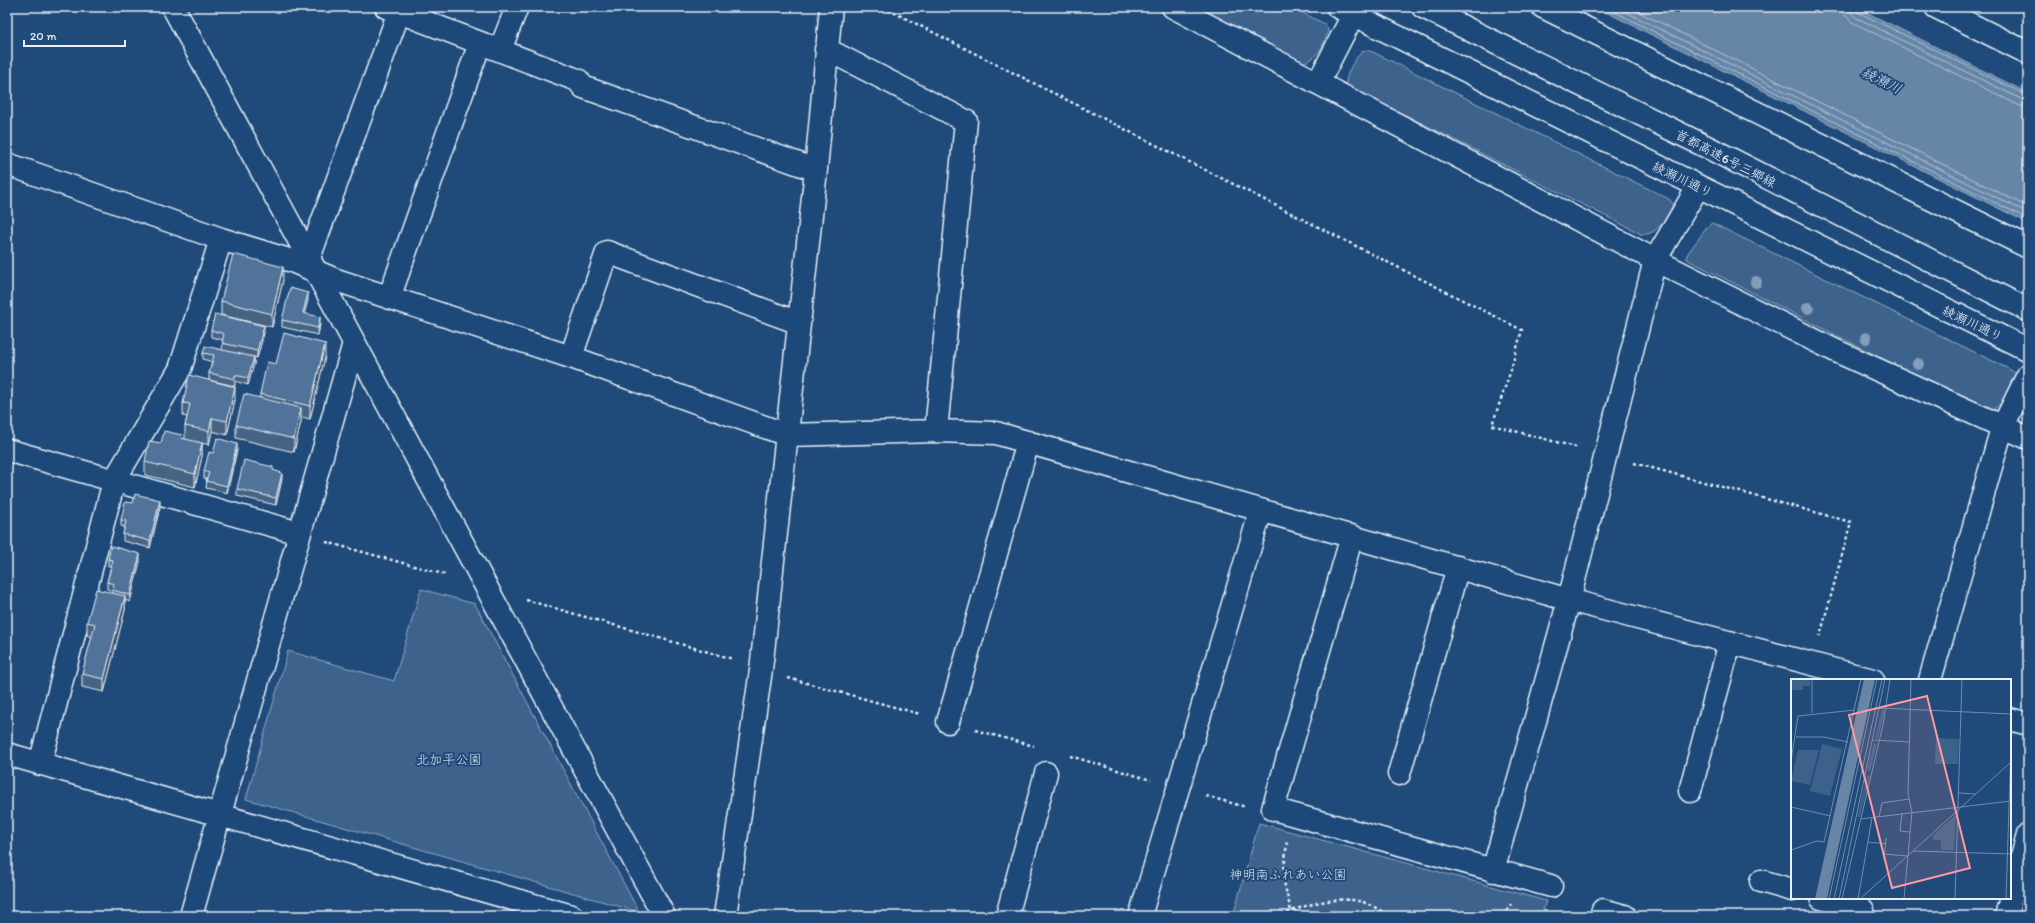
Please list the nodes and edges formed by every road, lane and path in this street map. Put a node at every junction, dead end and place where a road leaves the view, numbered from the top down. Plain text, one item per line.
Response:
1 (173, 7) edge
2 (517, 7) edge
3 (831, 7) edge
4 (883, 7) edge
5 (1173, 7) edge
6 (1423, 7) edge
7 (1543, 7) edge
8 (1936, 7) edge
9 (392, 9) edge
10 (1346, 11) edge
11 (480, 43) junction
12 (826, 49) junction
13 (500, 50) junction
14 (2028, 53) edge
15 (1318, 83) junction
16 (7, 164) edge
17 (816, 170) junction
18 (1698, 187) junction
19 (221, 239) junction
20 (2028, 247) edge
21 (1656, 260) junction
22 (312, 265) junction
23 (389, 298) junction
24 (2028, 310) edge
25 (799, 323) junction
26 (354, 342) junction
27 (2028, 350) edge
28 (571, 357) junction
29 (2028, 375) edge
30 (2002, 428) junction
31 (936, 431) junction
32 (787, 435) junction
33 (2028, 438) edge
34 (1028, 442) junction
35 (7, 450) edge
36 (1606, 455) junction
37 (114, 481) junction
38 (1261, 510) junction
39 (299, 533) junction
40 (1352, 536) junction
41 (1458, 567) junction
42 (1569, 600) junction
43 (1730, 642) junction
44 (1813, 664) junction
45 (1869, 679) edge
46 (1930, 679) edge
47 (2011, 719) edge
48 (948, 722) dead end
49 (2028, 724) edge
50 (7, 754) edge
51 (40, 764) junction
52 (1046, 773) dead end
53 (1399, 774) dead end
54 (1690, 791) dead end
55 (1291, 814) junction
56 (220, 815) junction
57 (2028, 835) edge
58 (1493, 871) junction
59 (1761, 881) dead end
60 (1550, 886) dead end
61 (1791, 890) edge
62 (2011, 898) edge
63 (1825, 899) edge
64 (2011, 899) edge
65 (1864, 908) edge
66 (1291, 911) junction
67 (191, 916) edge
68 (572, 916) edge
69 (664, 916) edge
70 (725, 916) edge
71 (1007, 916) edge
72 (1140, 916) edge
73 (1282, 916) edge
74 (1390, 916) edge
75 (1601, 916) edge
76 (1625, 916) edge
77 (2006, 916) edge

1 - 22 main road
2 - 13 main road
3 - 12 main road
4 - 36 path
5 - 15 main road
6 - 24 main road, 首都高速6号三郷線
7 - 20 main road
8 - 14 main road
9 - 11 main road
9 - 22 main road
10 - 15 main road
10 - 18 main road, 綾瀬川通り
11 - 13 main road
11 - 23 main road
12 - 17 main road
12 - 31 main road
13 - 17 main road
15 - 21 main road
16 - 19 main road
17 - 25 main road
18 - 21 main road
18 - 27 main road, 綾瀬川通り
19 - 22 main road
19 - 37 main road
21 - 30 main road
21 - 36 main road
22 - 23 main road
22 - 26 main road
23 - 28 main road
25 - 28 main road
25 - 32 main road
26 - 39 main road
26 - 69 main road
28 - 32 main road
29 - 30 main road
30 - 33 main road
30 - 46 main road
31 - 32 main road
31 - 34 main road
32 - 70 main road
34 - 38 main road
34 - 48 main road
35 - 37 main road
36 - 42 main road
36 - 44 path
37 - 39 main road
37 - 51 main road
38 - 40 main road
38 - 72 main road
39 - 56 main road
40 - 41 main road
40 - 55 main road
41 - 42 main road
41 - 53 main road
42 - 43 main road
42 - 58 main road
43 - 44 main road
43 - 54 main road
44 - 45 main road
47 - 49 main road
50 - 51 main road
51 - 56 main road
52 - 71 main road
55 - 58 main road
55 - 66 path
56 - 67 main road
56 - 68 main road
57 - 62 main road
58 - 60 main road
59 - 61 main road
63 - 65 main road
64 - 77 main road
66 - 73 path
66 - 74 path
75 - 76 main road

